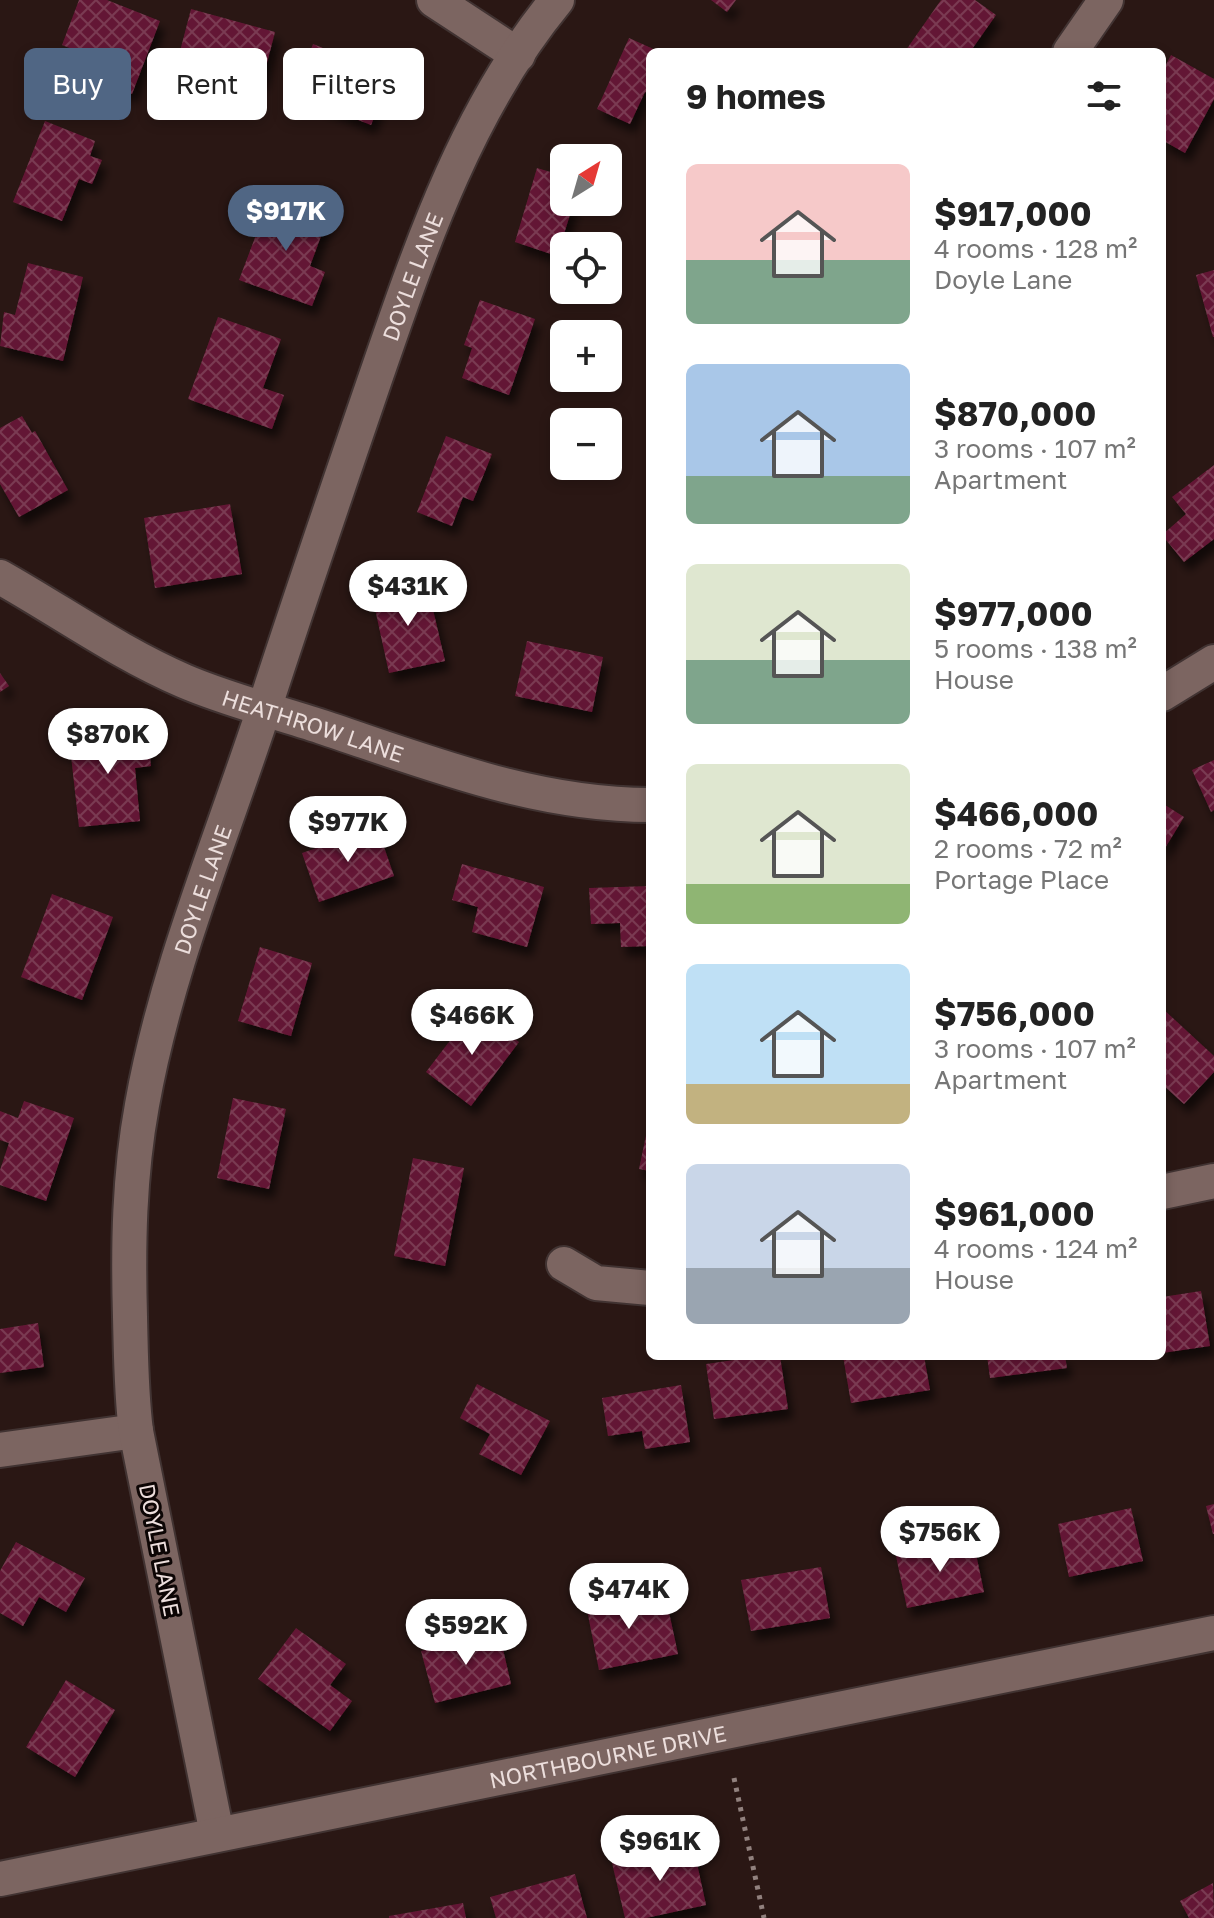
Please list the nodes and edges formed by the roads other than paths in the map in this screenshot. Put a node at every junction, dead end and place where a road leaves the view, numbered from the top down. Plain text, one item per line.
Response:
1 (434, 0) edge
2 (557, 0) edge
3 (1106, 0) edge
4 (1073, 48) edge
5 (518, 55) junction
6 (0, 577) edge
7 (1214, 662) edge
8 (1166, 692) edge
9 (265, 707) junction
10 (646, 805) edge
11 (1214, 1181) edge
12 (1166, 1191) edge
13 (564, 1264) dead end
14 (646, 1288) edge
15 (136, 1431) junction
16 (0, 1450) edge
17 (1214, 1633) edge
18 (217, 1834) junction
19 (0, 1879) edge

1 - 5 street
2 - 5 street, DOYLE LANE
3 - 4 street
5 - 9 street, DOYLE LANE
6 - 9 street, HEATHROW LANE
7 - 8 street
9 - 10 street, HEATHROW LANE
9 - 15 street, DOYLE LANE
11 - 12 street
13 - 14 street
15 - 16 street
15 - 18 street, DOYLE LANE
17 - 18 street, NORTHBOURNE DRIVE
18 - 19 street, NORTHBOURNE DRIVE

